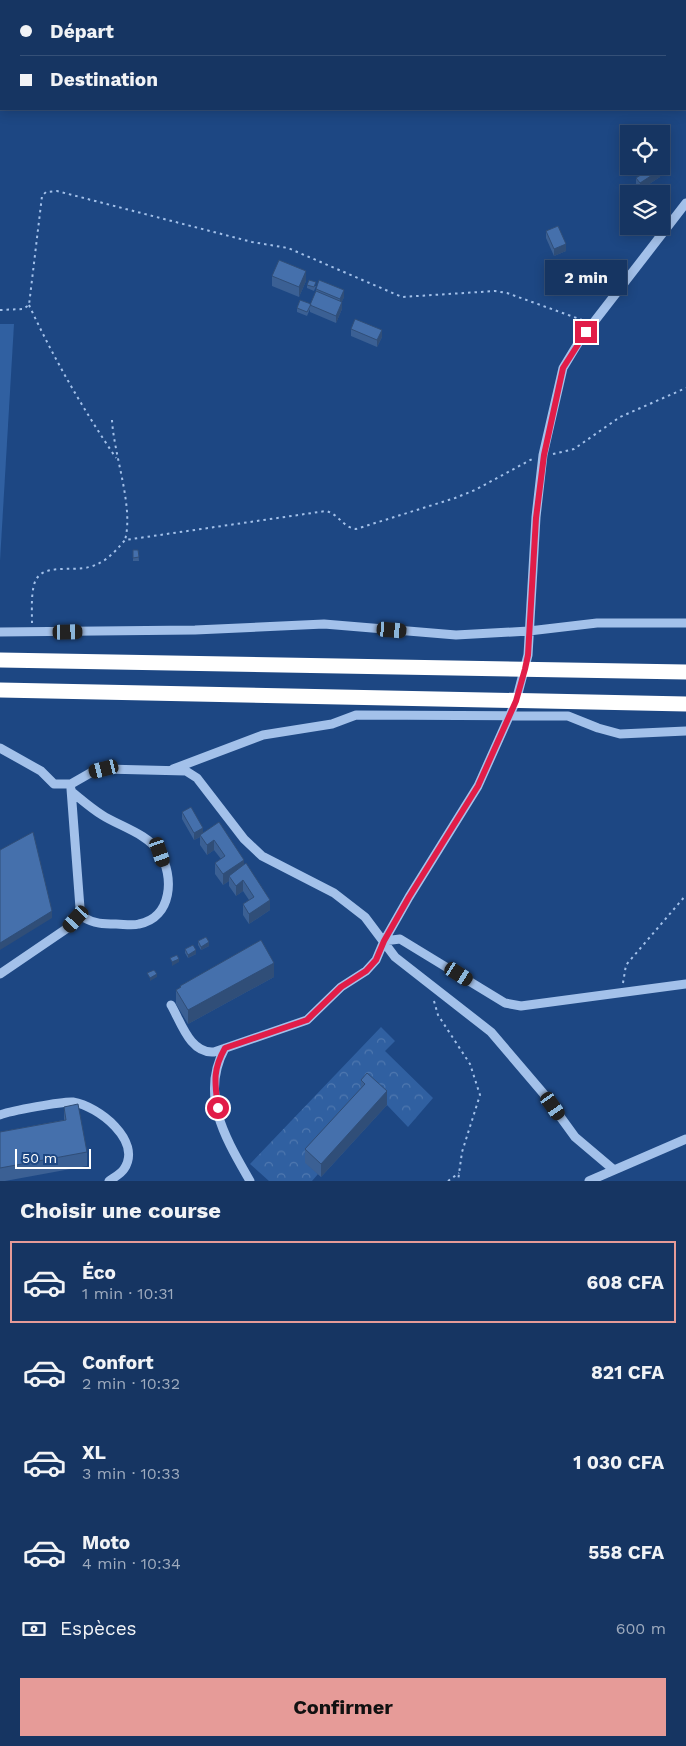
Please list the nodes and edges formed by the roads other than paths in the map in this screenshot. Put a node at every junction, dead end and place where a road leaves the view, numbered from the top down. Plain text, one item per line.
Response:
1 (686, 203) edge
2 (686, 623) edge
3 (529, 631) junction
4 (0, 632) edge
5 (0, 660) edge
6 (525, 669) junction
7 (686, 672) edge
8 (0, 690) edge
9 (686, 704) edge
10 (513, 708) junction
11 (686, 730) edge
12 (0, 748) edge
13 (168, 770) junction
14 (71, 788) junction
15 (80, 908) junction
16 (384, 941) junction
17 (0, 974) edge
18 (686, 984) edge
19 (171, 1005) dead end
20 (225, 1048) junction
21 (0, 1115) edge
22 (686, 1139) edge
23 (614, 1170) junction
24 (109, 1181) edge
25 (250, 1181) edge
26 (589, 1181) edge

1 - 3 street
2 - 3 street
3 - 4 street
3 - 6 street
5 - 6 highway
6 - 7 highway
6 - 10 street
8 - 10 highway
9 - 10 highway
10 - 11 street
10 - 13 street
10 - 16 street
12 - 14 street
13 - 14 street
13 - 16 street
14 - 15 street
14 - 15 street
15 - 17 street
16 - 18 street
16 - 20 street
16 - 23 street
19 - 20 street
20 - 25 street
21 - 24 street
22 - 23 street
23 - 26 street

